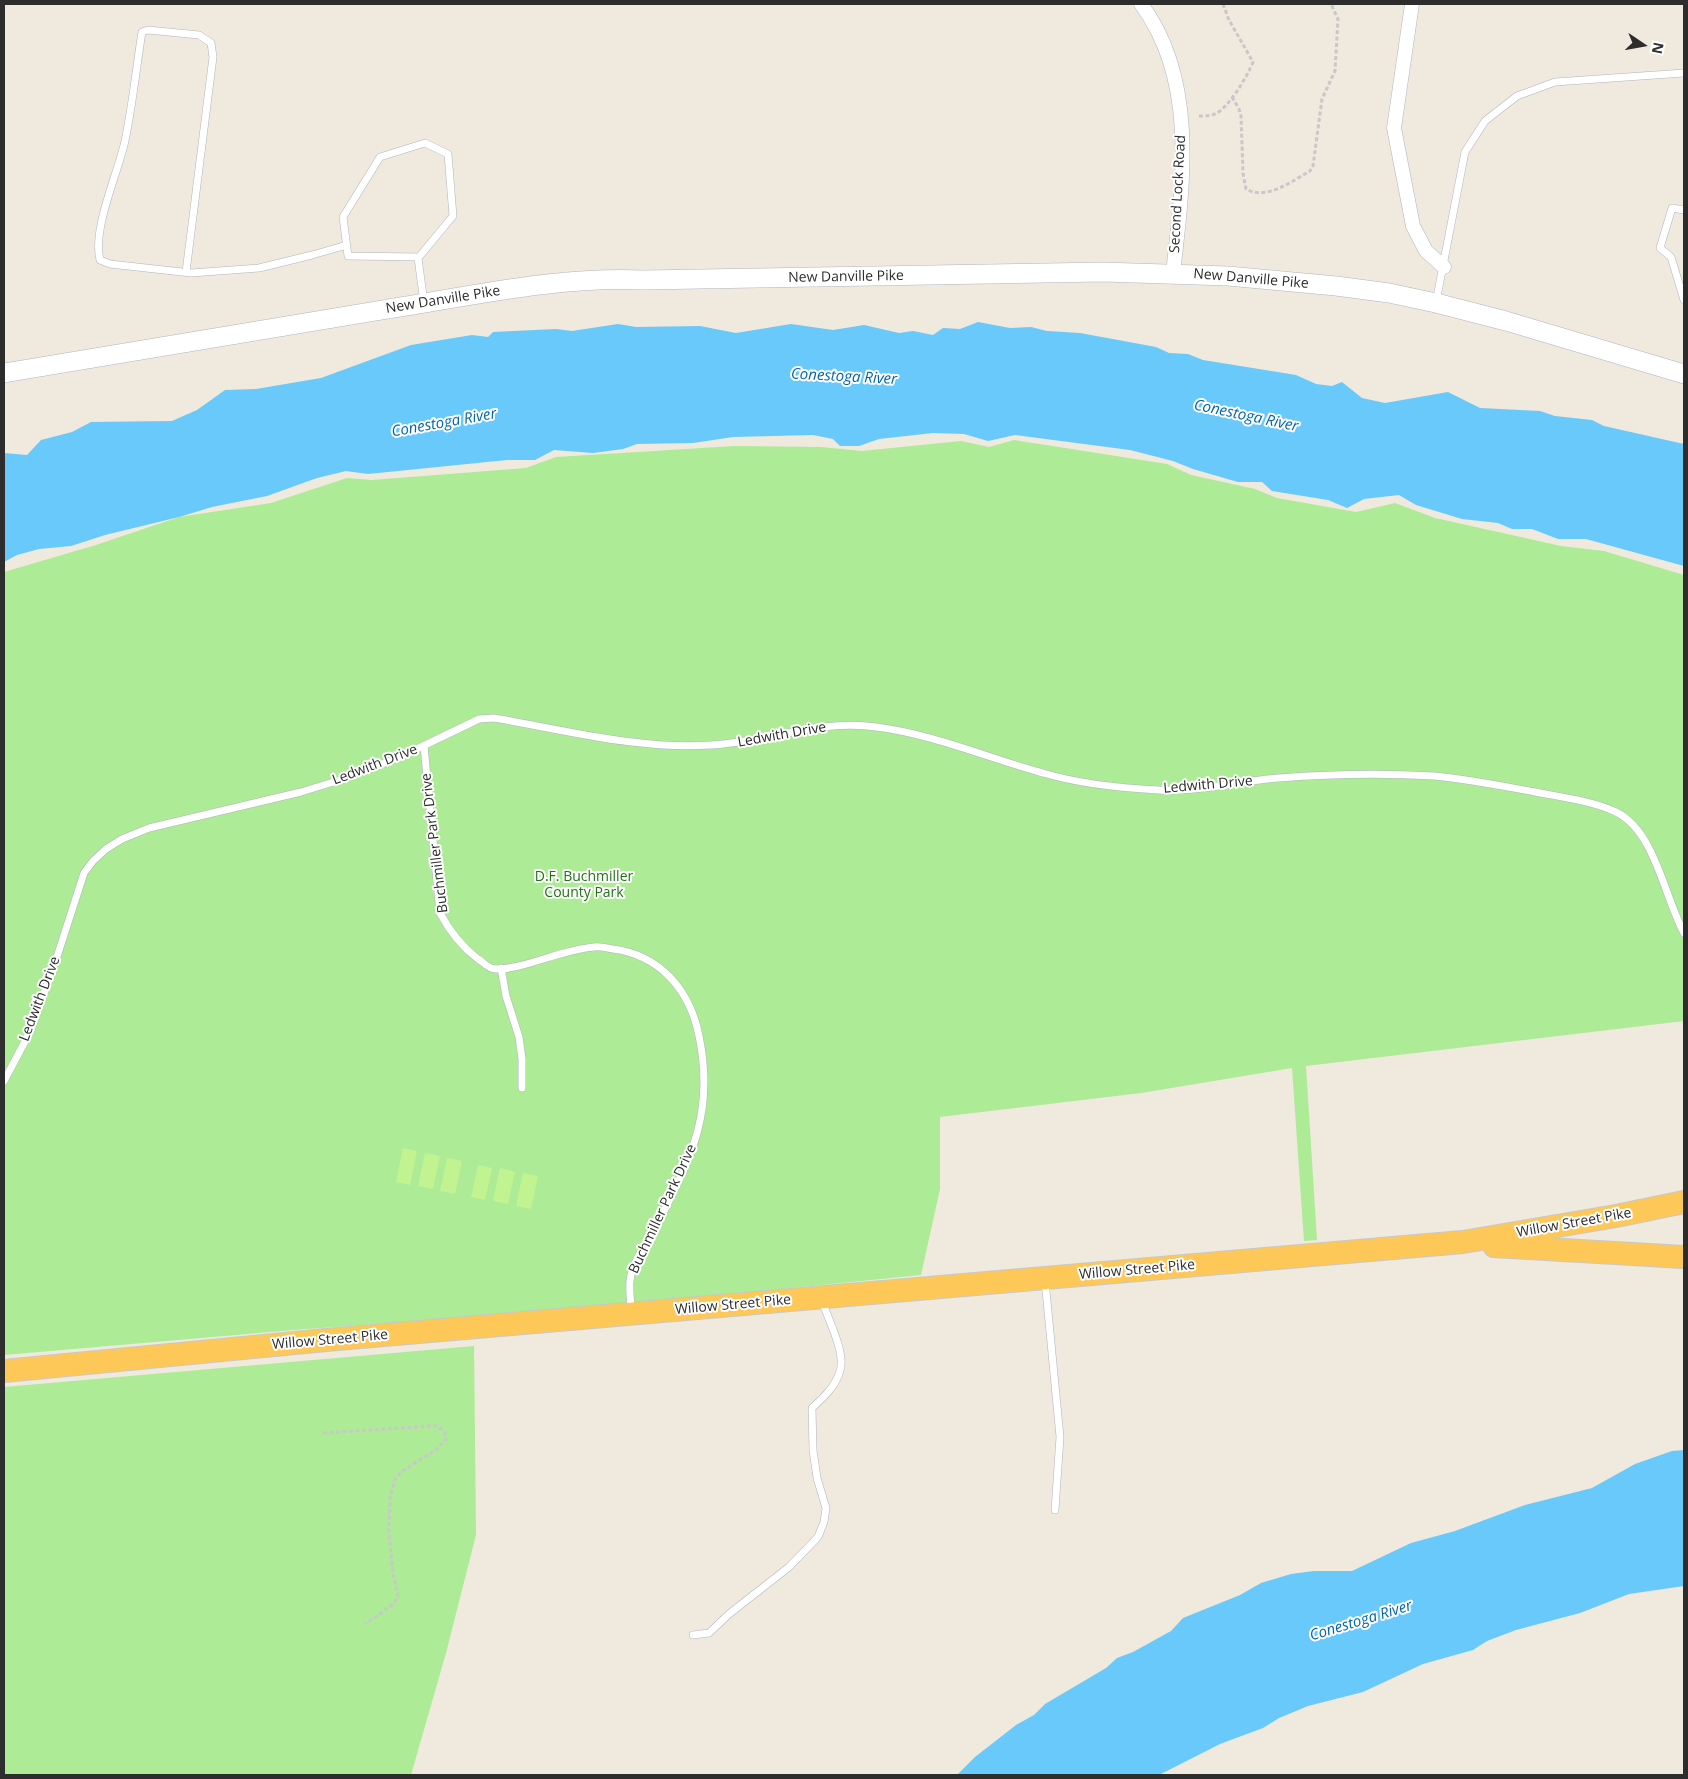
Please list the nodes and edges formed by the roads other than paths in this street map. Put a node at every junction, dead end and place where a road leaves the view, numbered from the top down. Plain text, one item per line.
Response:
1 (1141, 4) edge
2 (1412, 4) edge
3 (1684, 73) edge
4 (1684, 210) edge
5 (347, 245) junction
6 (419, 257) junction
7 (1444, 267) junction
8 (186, 272) junction
9 (1173, 273) junction
10 (1684, 300) edge
11 (424, 303) junction
12 (1436, 303) junction
13 (4, 374) edge
14 (1684, 374) edge
15 (424, 746) junction
16 (1684, 933) edge
17 (501, 968) junction
18 (4, 1081) edge
19 (522, 1088) dead end
20 (1684, 1202) edge
21 (1463, 1242) junction
22 (1684, 1257) edge
23 (1045, 1278) junction
24 (821, 1298) junction
25 (632, 1314) junction
26 (4, 1371) edge
27 (1055, 1510) dead end
28 (693, 1635) dead end

1 - 9 street, Second Lock Road
2 - 7 street
3 - 7 lane
4 - 10 lane
5 - 6 lane
5 - 6 lane
5 - 8 lane
6 - 11 lane
7 - 12 lane
8 - 8 lane
9 - 11 main road, New Danville Pike
9 - 12 main road, New Danville Pike
11 - 13 main road, New Danville Pike
12 - 14 main road, New Danville Pike
15 - 16 lane, Ledwith Drive
15 - 17 lane, Buchmiller Park Drive
15 - 18 lane, Ledwith Drive
17 - 19 lane
17 - 25 lane, Buchmiller Park Drive
20 - 21 highway, Willow Street Pike
21 - 22 highway, Willow Street Pike
21 - 23 highway, Willow Street Pike
23 - 24 highway, Willow Street Pike
23 - 27 lane
24 - 25 highway, Willow Street Pike
24 - 28 lane
25 - 26 highway, Willow Street Pike

